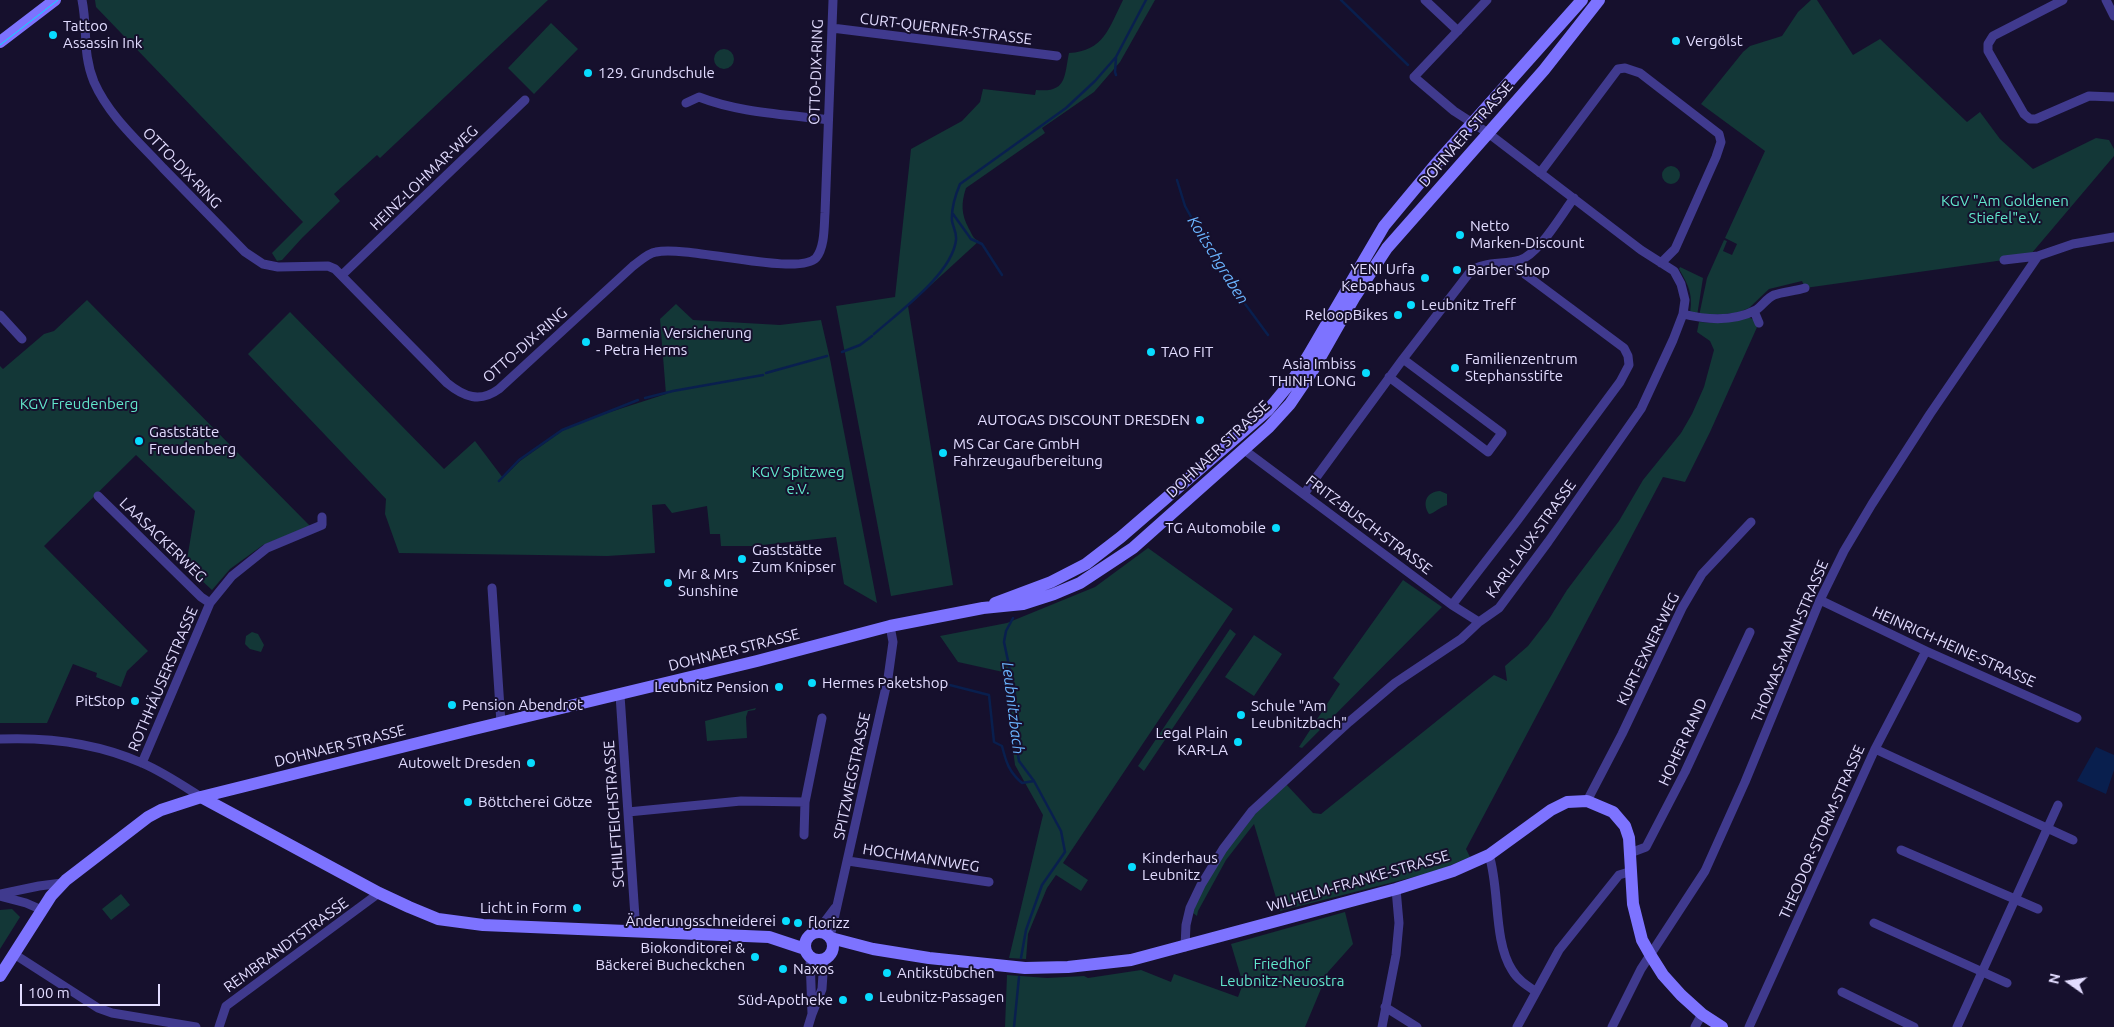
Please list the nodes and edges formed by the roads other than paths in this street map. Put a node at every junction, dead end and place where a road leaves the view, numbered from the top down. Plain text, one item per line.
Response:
1 (55, 0) edge
2 (82, 0) edge
3 (833, 0) edge
4 (1426, 0) edge
5 (1487, 0) edge
6 (1582, 0) edge
7 (1599, 0) edge
8 (2063, 0) edge
9 (2106, 0) edge
10 (2114, 16) edge
11 (832, 28) junction
12 (1458, 31) junction
13 (0, 42) edge
14 (1057, 56) dead end
15 (2114, 97) edge
16 (525, 100) dead end
17 (686, 103) dead end
18 (828, 120) junction
19 (1472, 123) junction
20 (1488, 133) junction
21 (1540, 173) junction
22 (1574, 198) junction
23 (2114, 237) edge
24 (2038, 256) junction
25 (2004, 260) dead end
26 (1513, 262) junction
27 (1661, 263) junction
28 (342, 275) junction
29 (1805, 288) dead end
30 (1754, 311) junction
31 (1683, 314) junction
32 (0, 315) edge
33 (1759, 323) dead end
34 (22, 339) dead end
35 (1403, 359) junction
36 (1389, 377) junction
37 (1243, 449) junction
38 (1304, 494) junction
39 (98, 496) dead end
40 (322, 516) dead end
41 (1751, 522) dead end
42 (492, 588) dead end
43 (1820, 600) junction
44 (210, 603) junction
45 (1452, 605) junction
46 (983, 608) junction
47 (1479, 622) junction
48 (890, 626) junction
49 (1750, 632) dead end
50 (1926, 652) junction
51 (620, 694) junction
52 (822, 718) dead end
53 (2077, 718) dead end
54 (500, 723) junction
55 (0, 739) edge
56 (1875, 748) junction
57 (142, 763) junction
58 (201, 797) junction
59 (1587, 801) junction
60 (805, 802) junction
61 (2058, 805) dead end
62 (628, 812) junction
63 (2048, 828) junction
64 (804, 835) dead end
65 (2073, 840) dead end
66 (1902, 850) dead end
67 (1630, 853) junction
68 (1489, 854) junction
69 (848, 861) junction
70 (1632, 871) junction
71 (989, 882) dead end
72 (62, 883) junction
73 (1396, 890) junction
74 (379, 893) junction
75 (0, 895) edge
76 (2016, 899) junction
77 (839, 901) junction
78 (42, 910) junction
79 (2038, 910) dead end
80 (1874, 923) dead end
81 (636, 932) junction
82 (813, 934) junction
83 (769, 937) junction
84 (830, 938) junction
85 (1185, 947) junction
86 (873, 949) junction
87 (808, 953) junction
88 (14, 954) junction
89 (828, 956) junction
90 (1651, 956) junction
91 (1983, 972) junction
92 (0, 976) edge
93 (2007, 983) dead end
94 (1535, 991) junction
95 (1842, 992) dead end
96 (1385, 1007) junction
97 (812, 1014) junction
98 (1702, 1014) junction
99 (196, 1027) edge
100 (219, 1027) edge
101 (808, 1027) edge
102 (1382, 1027) edge
103 (1417, 1027) edge
104 (1517, 1027) edge
105 (1612, 1027) edge
106 (1695, 1027) edge
107 (1722, 1027) edge
108 (1749, 1027) edge
109 (1914, 1027) edge
110 (1957, 1027) edge

1 - 13 main road
2 - 28 street, OTTO-DIX-RING
3 - 11 street, OTTO-DIX-RING
4 - 12 street
5 - 12 street
6 - 19 main road, DOHNAER STRASSE
7 - 20 main road, DOHNAER STRASSE
8 - 15 street
9 - 10 street
11 - 14 street, CURT-QUERNER-STRASSE
11 - 18 street, OTTO-DIX-RING
12 - 19 street, KARL-LAUX-STRASSE
16 - 28 street, HEINZ-LOHMAR-WEG
17 - 18 street
18 - 28 street, OTTO-DIX-RING
19 - 20 street, KARL-LAUX-STRASSE
19 - 46 main road, DOHNAER STRASSE
20 - 21 street, KARL-LAUX-STRASSE
20 - 37 main road, DOHNAER STRASSE
21 - 22 street, KARL-LAUX-STRASSE
21 - 27 street
22 - 26 street
22 - 27 street, KARL-LAUX-STRASSE
23 - 24 street
24 - 25 street
24 - 43 street, THOMAS-MANN-STRASSE
26 - 35 street
26 - 45 street, KARL-LAUX-STRASSE
27 - 31 street, KARL-LAUX-STRASSE
29 - 30 street
30 - 31 street
30 - 33 street
31 - 47 street, KARL-LAUX-STRASSE
32 - 34 street
35 - 36 street
35 - 36 street
36 - 38 street
37 - 38 street, FRITZ-BUSCH-STRASSE
37 - 46 main road, DOHNAER STRASSE
38 - 45 street, FRITZ-BUSCH-STRASSE
39 - 44 street, LAASACKERWEG
40 - 44 street, ROTHHÄUSERSTRASSE
41 - 59 street, KURT-EXNER-WEG
42 - 54 street
43 - 50 street, HEINRICH-HEINE-STRASSE
43 - 90 street, THOMAS-MANN-STRASSE
44 - 57 street, ROTHHÄUSERSTRASSE
45 - 47 street, FRITZ-BUSCH-STRASSE
46 - 48 main road, DOHNAER STRASSE
47 - 85 street, KARL-LAUX-STRASSE
48 - 51 main road, DOHNAER STRASSE
48 - 69 street, SPITZWEGSTRASSE
49 - 67 street, HOHER RAND
50 - 53 street, HEINRICH-HEINE-STRASSE
50 - 56 street, THEODOR-STORM-STRASSE
51 - 54 main road, DOHNAER STRASSE
51 - 62 street, SCHILFTEICHSTRASSE
52 - 60 street
54 - 58 main road, DOHNAER STRASSE
55 - 57 street
56 - 63 street
56 - 108 street, THEODOR-STORM-STRASSE
57 - 58 street
58 - 72 main road, DOHNAER STRASSE
58 - 74 main road
59 - 67 main road
59 - 68 main road, WILHELM-FRANKE-STRASSE
60 - 62 street
60 - 64 street
61 - 63 street
62 - 81 street, SCHILFTEICHSTRASSE
63 - 65 street
63 - 76 street
66 - 76 street
67 - 70 main road
68 - 73 main road, WILHELM-FRANKE-STRASSE
68 - 94 street
69 - 71 street, HOCHMANNWEG
69 - 77 street, SPITZWEGSTRASSE
70 - 90 main road
70 - 94 street
72 - 75 street
72 - 78 main road, DOHNAER STRASSE
73 - 85 main road, WILHELM-FRANKE-STRASSE
73 - 96 street
74 - 81 main road
74 - 100 street, REMBRANDTSTRASSE
75 - 78 street
76 - 79 street
76 - 91 street
77 - 82 street, SPITZWEGSTRASSE
77 - 84 street, SPITZWEGSTRASSE
78 - 88 main road, DOHNAER STRASSE
80 - 91 street
81 - 83 main road
82 - 83 main road
82 - 84 main road
82 - 87 main road
83 - 87 main road
84 - 86 main road, WILHELM-FRANKE-STRASSE
84 - 89 main road
85 - 86 main road, WILHELM-FRANKE-STRASSE
86 - 89 main road, WILHELM-FRANKE-STRASSE
87 - 89 main road
87 - 97 street
88 - 92 main road, DOHNAER STRASSE
88 - 99 street
89 - 97 street
90 - 98 main road
90 - 105 street, THOMAS-MANN-STRASSE
91 - 93 street
91 - 110 street
94 - 104 street
95 - 109 street
96 - 102 street
96 - 103 street
97 - 101 street
98 - 106 street
98 - 107 main road

